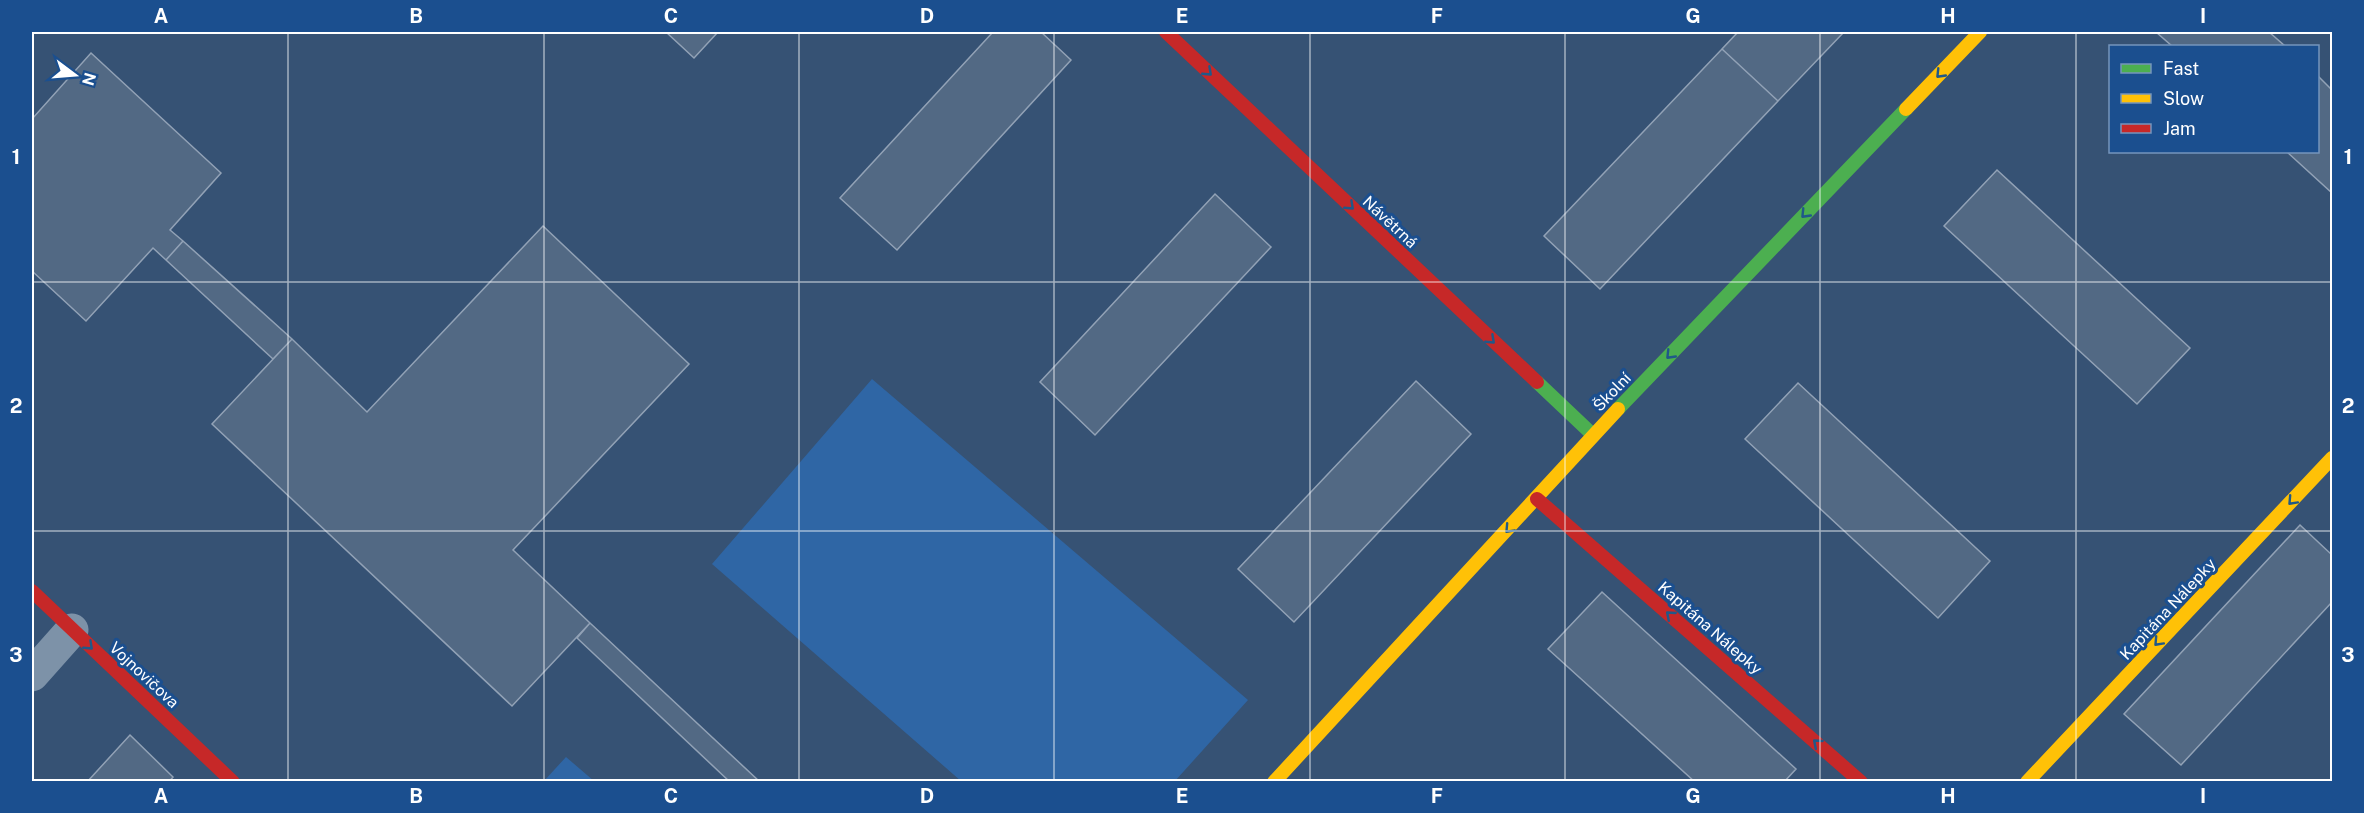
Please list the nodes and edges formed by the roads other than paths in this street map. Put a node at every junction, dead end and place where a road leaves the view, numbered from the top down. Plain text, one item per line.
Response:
1 (1166, 32) edge
2 (1980, 32) edge
3 (1593, 435) junction
4 (2332, 458) edge
5 (1537, 499) junction
6 (32, 591) edge
7 (72, 630) junction
8 (32, 675) edge
9 (233, 782) edge
10 (1274, 782) edge
11 (1861, 782) edge
12 (2026, 782) edge

1 -> 3 street, Návětrná
2 -> 3 street, Školní
3 - 5 street, Školní
4 -> 12 street, Kapitána Nálepky
5 -> 10 street, Školní
11 -> 5 street, Kapitána Nálepky
6 - 7 street, Vojnovičova
7 - 8 street
7 -> 9 street, Vojnovičova

